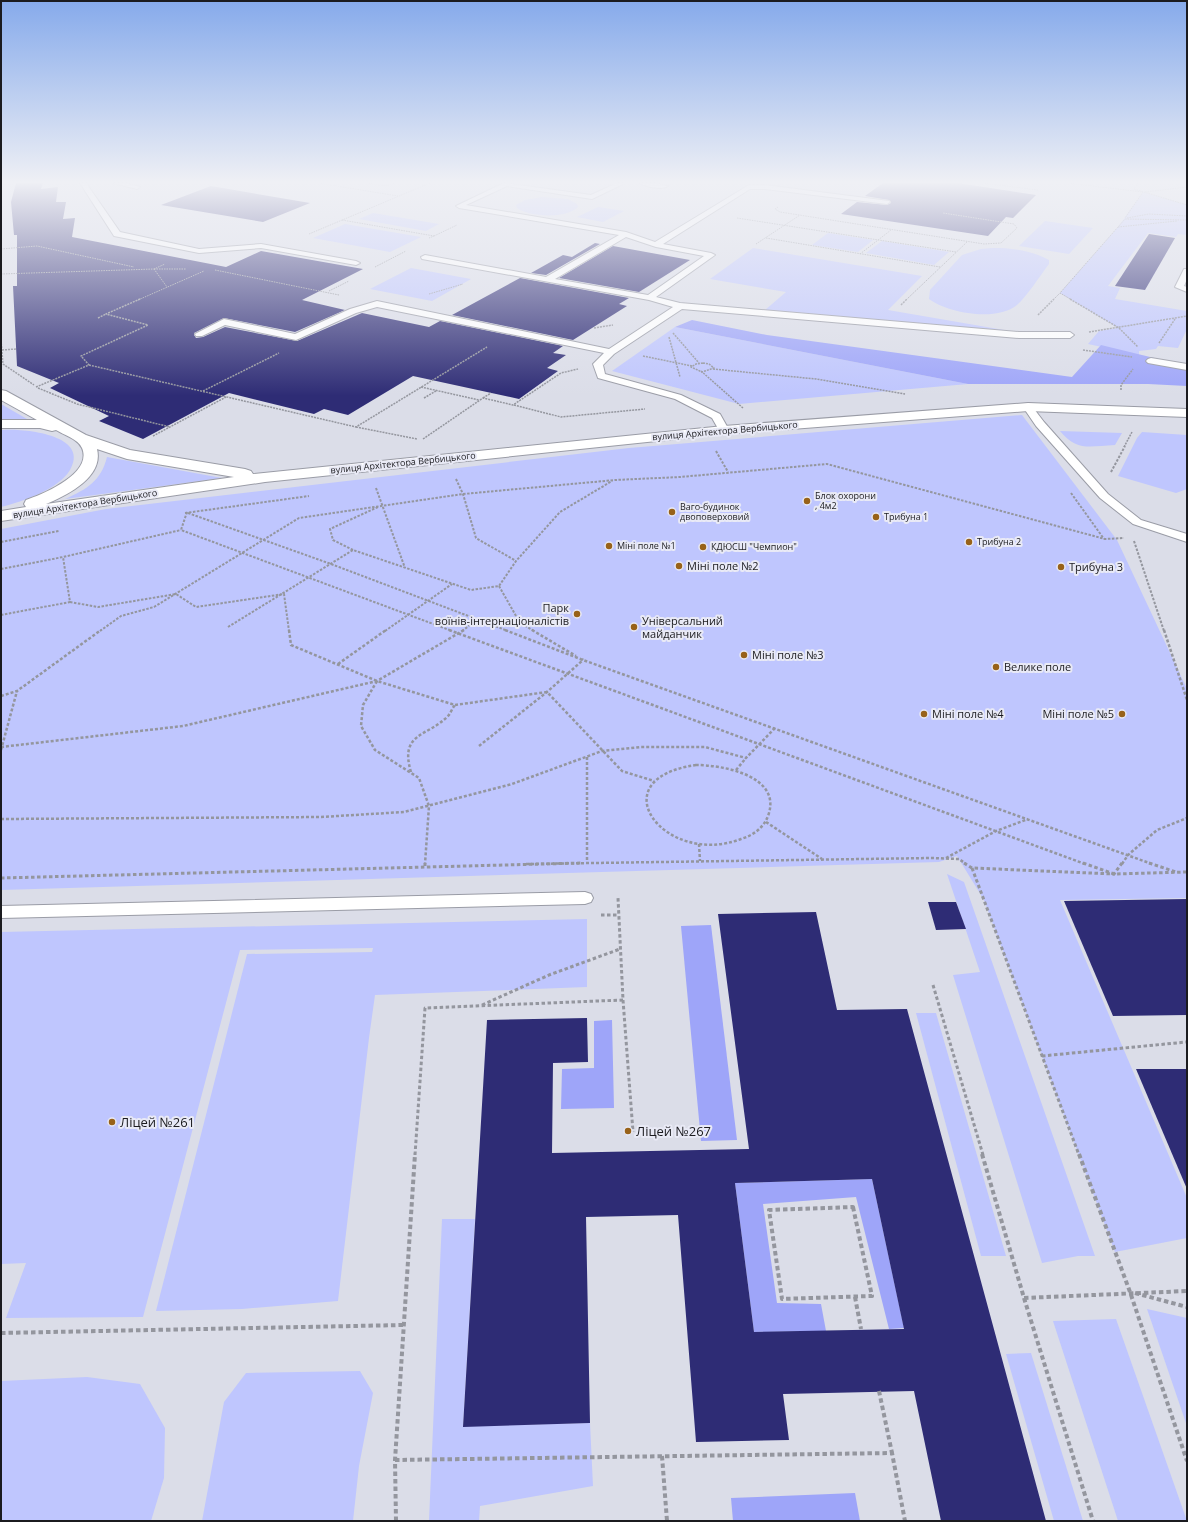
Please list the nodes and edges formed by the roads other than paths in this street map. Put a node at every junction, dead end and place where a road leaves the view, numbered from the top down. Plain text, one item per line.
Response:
1 (305, 254) edge
2 (592, 254) edge
3 (706, 254) edge
4 (426, 257) dead end
5 (356, 263) dead end
6 (1187, 271) edge
7 (548, 280) junction
8 (1187, 290) edge
9 (649, 298) junction
10 (680, 306) junction
11 (199, 334) dead end
12 (1070, 335) road end
13 (611, 352) junction
14 (1151, 361) road end
15 (1187, 367) edge
16 (1, 394) edge
17 (1028, 408) junction
18 (1187, 413) edge
19 (1, 424) edge
20 (65, 429) junction
21 (724, 430) junction
22 (81, 438) junction
23 (265, 477) junction
24 (1, 516) edge
25 (1187, 538) edge
26 (585, 898) dead end
27 (1, 912) edge

1 - 5 lane
2 - 7 lane
3 - 9 lane
4 - 7 lane
6 - 8 lane
7 - 9 lane
9 - 10 lane
10 - 12 lane
10 - 13 lane
11 - 13 lane
13 - 21 lane
14 - 15 lane
16 - 20 street, вулиця Архітектора Вербицького
17 - 18 street, вулиця Архітектора Вербицького
17 - 21 street, вулиця Архітектора Вербицького
17 - 25 lane
19 - 20 street
20 - 22 street, вулиця Архітектора Вербицького
21 - 23 street, вулиця Архітектора Вербицького
22 - 23 street, вулиця Архітектора Вербицького
22 - 24 street
23 - 24 street, вулиця Архітектора Вербицького
26 - 27 lane

